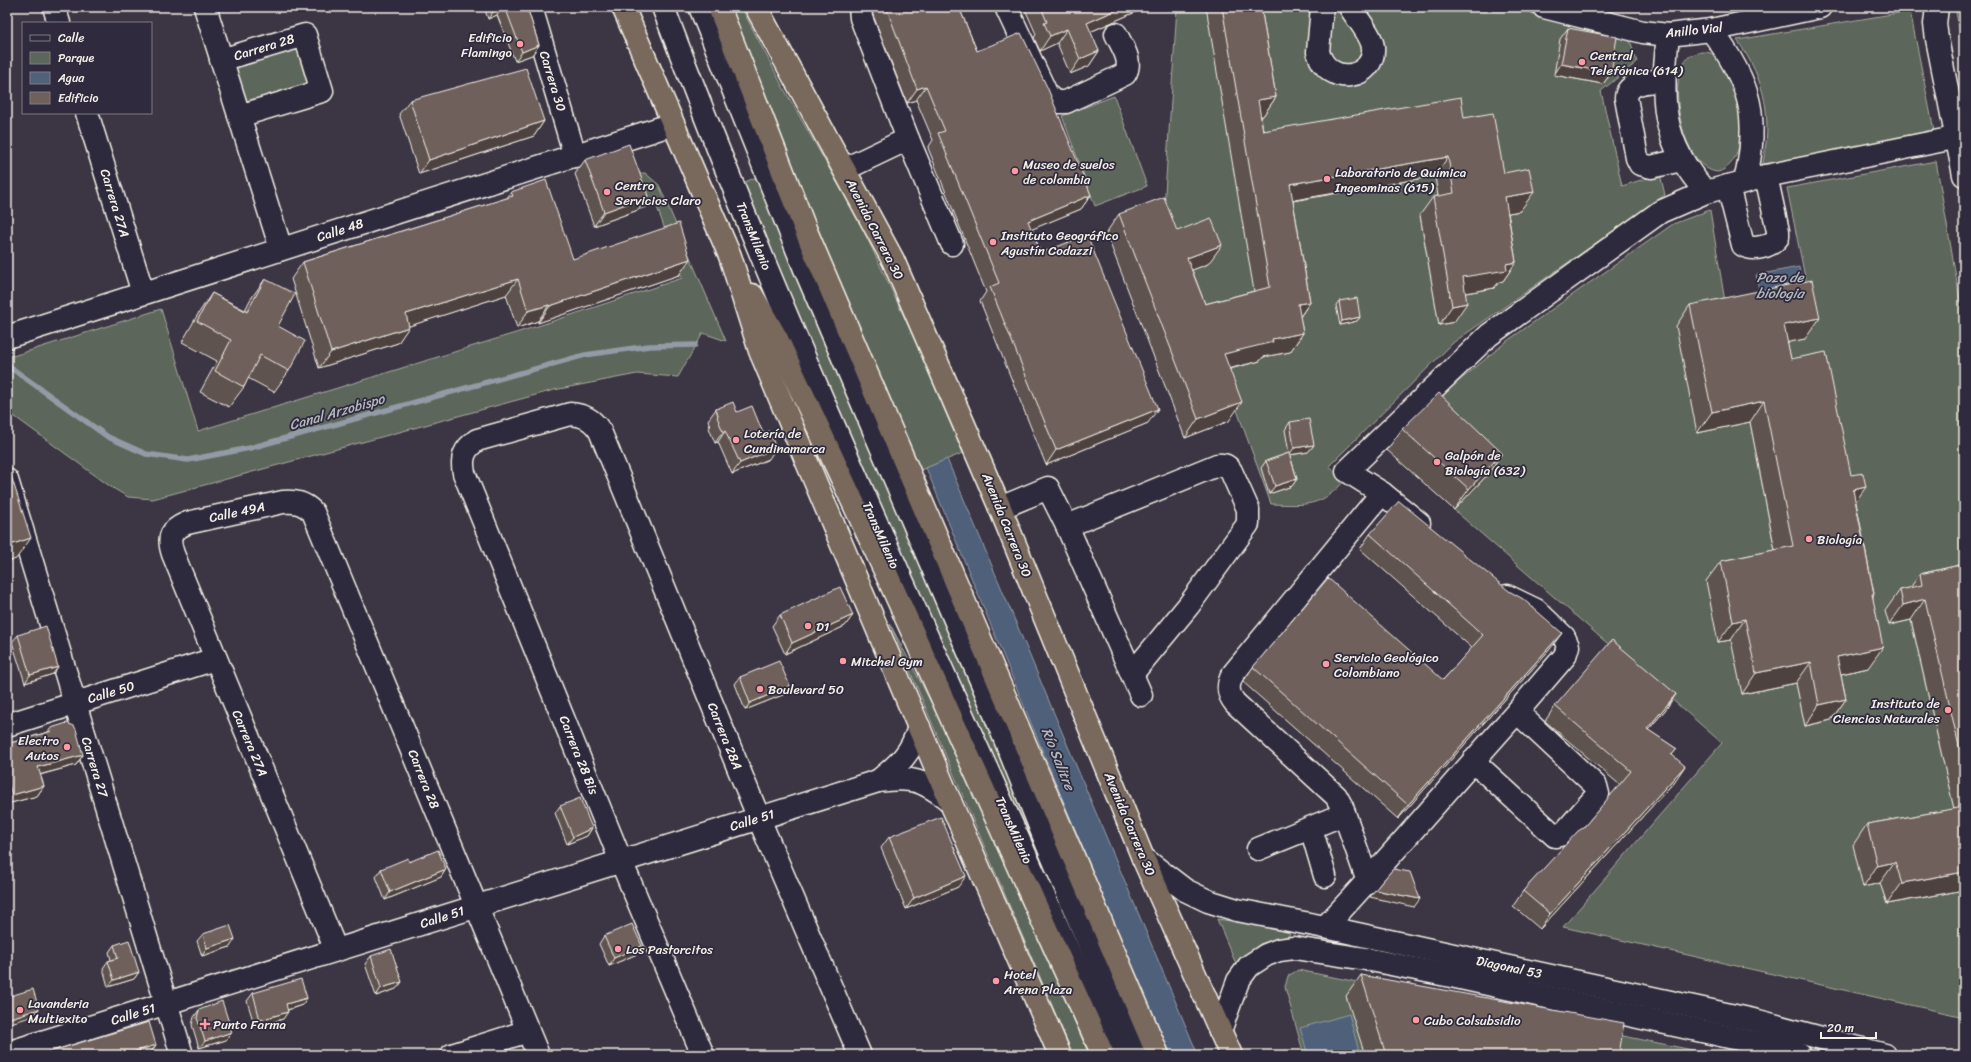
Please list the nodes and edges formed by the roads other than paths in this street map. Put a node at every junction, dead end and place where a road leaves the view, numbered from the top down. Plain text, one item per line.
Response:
1 (54, 7) edge
2 (204, 7) edge
3 (531, 7) edge
4 (623, 7) edge
5 (663, 7) edge
6 (700, 7) edge
7 (719, 7) edge
8 (756, 7) edge
9 (860, 7) edge
10 (1006, 7) edge
11 (1322, 7) edge
12 (1350, 7) edge
13 (1544, 7) edge
14 (1820, 7) edge
15 (1937, 7) edge
16 (59, 22) edge
17 (1712, 30) junction
18 (1116, 34) dead end
19 (1668, 35) junction
20 (221, 60) junction
21 (1663, 80) junction
22 (87, 114) edge
23 (239, 116) junction
24 (673, 124) junction
25 (1961, 137) edge
26 (908, 139) junction
27 (575, 156) junction
28 (1681, 160) junction
29 (845, 169) junction
30 (1964, 175) edge
31 (1766, 176) junction
32 (1736, 184) junction
33 (1706, 192) junction
34 (952, 244) dead end
35 (281, 249) junction
36 (730, 256) junction
37 (143, 293) junction
38 (7, 337) edge
39 (464, 454) joint
40 (7, 480) edge
41 (1382, 493) junction
42 (306, 506) joint
43 (1000, 508) junction
44 (1066, 526) junction
45 (171, 535) joint
46 (1436, 537) edge
47 (1489, 581) edge
48 (215, 659) junction
49 (1132, 674) junction
50 (1141, 695) dead end
51 (76, 703) junction
52 (1517, 712) junction
53 (7, 725) edge
54 (919, 727) junction
55 (1473, 761) junction
56 (878, 781) junction
57 (950, 801) junction
58 (1344, 814) junction
59 (759, 818) junction
60 (1310, 828) junction
61 (1258, 849) dead end
62 (1143, 858) junction
63 (621, 861) junction
64 (1325, 876) dead end
65 (1368, 882) junction
66 (476, 906) junction
67 (1325, 927) junction
68 (336, 950) junction
69 (167, 1003) junction
70 (528, 1031) junction
71 (1220, 1031) junction
72 (7, 1054) edge
73 (182, 1055) edge
74 (452, 1055) edge
75 (538, 1055) edge
76 (703, 1055) edge
77 (860, 1055) edge
78 (1060, 1055) edge
79 (1103, 1055) edge
80 (1115, 1055) edge
81 (1136, 1055) edge
82 (1158, 1055) edge
83 (1231, 1055) edge
84 (1800, 1055) edge
85 (1885, 1055) edge

1 - 16 street
2 - 20 street, Carrera 28
3 - 27 street, Carrera 30
4 - 24 highway
5 - 80 street, TransMilenio
6 - 81 street, TransMilenio
7 - 82 highway
8 - 29 highway, Avenida Carrera 30
9 - 26 street
10 - 18 street
11 - 12 street
13 - 19 street, Anillo Vial
14 - 17 street, Anillo Vial
15 - 25 street
17 - 19 street, Anillo Vial
17 - 32 street
19 - 21 street
20 - 23 street, Carrera 28
20 - 23 street, Carrera 28
21 - 28 street
21 - 28 street
22 - 37 street, Carrera 27A
23 - 35 street, Carrera 28
24 - 27 street, Calle 48
24 - 36 highway
25 - 30 street
25 - 31 street
26 - 29 street
26 - 34 street
27 - 35 street, Calle 48
28 - 33 street
29 - 43 highway, Avenida Carrera 30
31 - 32 street
31 - 32 street
32 - 33 street
33 - 41 street
35 - 37 street, Calle 48
36 - 54 highway
36 - 79 highway
37 - 38 street, Calle 48
39 - 59 street, Carrera 28A
39 - 63 street, Carrera 28 Bis
40 - 51 street, Carrera 27
41 - 46 street
41 - 58 street
42 - 45 street, Calle 49A
42 - 66 street, Carrera 28
43 - 44 street
43 - 62 highway, Avenida Carrera 30
44 - 49 street
44 - 49 street
45 - 48 street, Carrera 27A
47 - 52 street
48 - 51 street, Calle 50
48 - 68 street, Carrera 27A
49 - 50 street
51 - 53 street, Calle 50
51 - 69 street, Carrera 27
52 - 55 street
52 - 55 street
54 - 56 street, Calle 51
54 - 57 highway
55 - 65 street
56 - 57 street, Calle 51
56 - 59 street, Calle 51
57 - 78 highway
58 - 60 street
58 - 65 street
59 - 63 street, Calle 51
59 - 77 street, Carrera 28A
60 - 61 street
60 - 64 street
62 - 67 street, Diagonal 53
62 - 71 highway, Avenida Carrera 30
63 - 66 street, Calle 51
63 - 76 street, Carrera 28 Bis
65 - 67 street
66 - 68 street, Calle 51
66 - 70 street, Carrera 28
67 - 85 street, Diagonal 53
68 - 69 street, Calle 51
69 - 72 street, Calle 51
69 - 73 street, Carrera 27
70 - 74 street
70 - 75 street, Carrera 28
71 - 83 highway, Avenida Carrera 30
71 - 84 street, Diagonal 53

